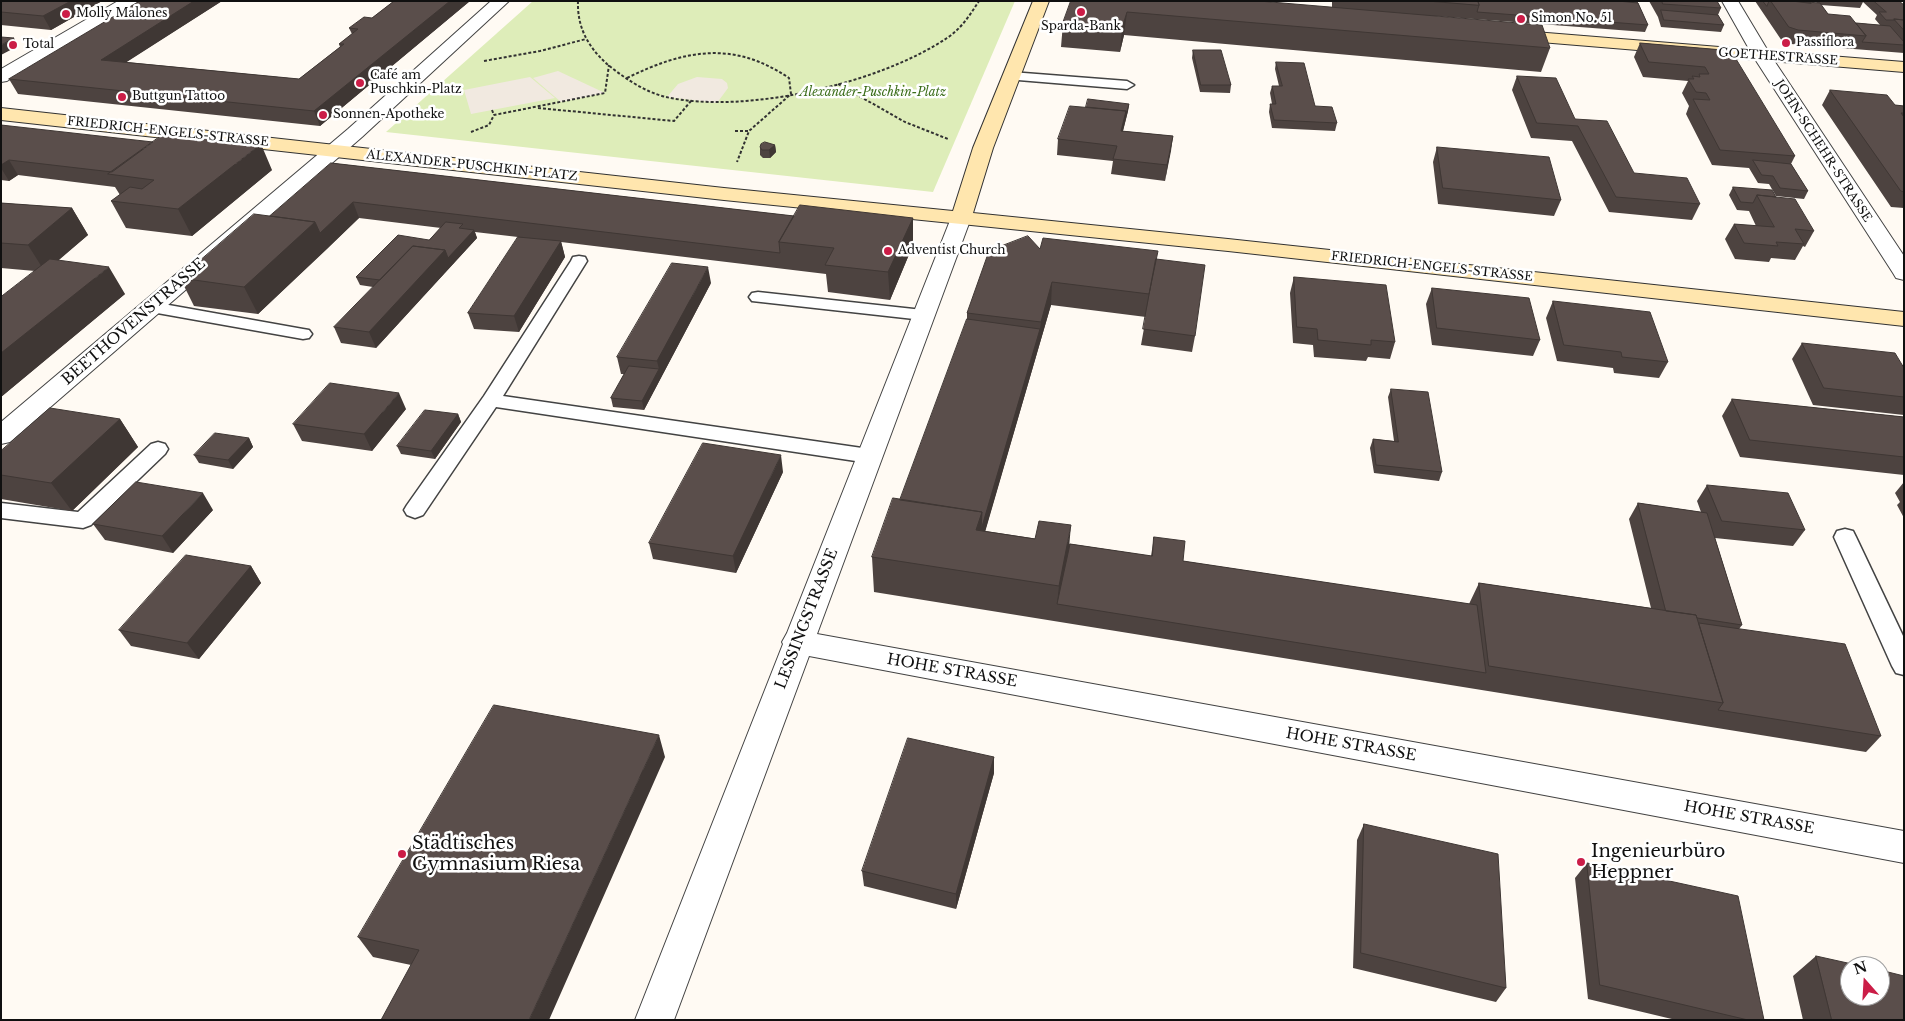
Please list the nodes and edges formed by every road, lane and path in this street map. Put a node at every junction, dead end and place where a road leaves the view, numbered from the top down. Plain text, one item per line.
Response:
1 (130, 1) edge
2 (500, 1) edge
3 (578, 1) edge
4 (979, 1) edge
5 (1041, 1) edge
6 (1730, 1) edge
7 (1497, 34) edge
8 (586, 39) junction
9 (1762, 56) junction
10 (429, 64) junction
11 (609, 66) junction
12 (1904, 67) edge
13 (1011, 76) junction
14 (1, 77) edge
15 (627, 78) junction
16 (838, 83) junction
17 (1127, 85) dead end
18 (792, 94) junction
19 (692, 101) junction
20 (533, 107) junction
21 (492, 110) dead end
22 (1, 114) edge
23 (494, 115) junction
24 (735, 131) dead end
25 (471, 132) dead end
26 (749, 132) junction
27 (983, 148) junction
28 (334, 150) junction
29 (724, 194) junction
30 (961, 218) junction
31 (579, 261) dead end
32 (1904, 273) edge
33 (758, 297) dead end
34 (152, 307) junction
35 (923, 316) junction
36 (1904, 319) edge
37 (303, 334) dead end
38 (491, 400) junction
39 (1, 436) edge
40 (158, 449) dead end
41 (869, 456) junction
42 (1, 510) edge
43 (415, 510) dead end
44 (1845, 537) dead end
45 (797, 642) junction
46 (1904, 666) edge
47 (1904, 847) edge
48 (654, 1020) edge

1 - 14 street
2 - 10 street, ALEXANDER-PUSCHKIN-PLATZ
3 - 8 path
4 - 16 path
5 - 13 main road
6 - 9 street, JOHN-SCHEHR-STRASSE
7 - 9 main road, GOETHESTRASSE
8 - 10 path
8 - 11 path
9 - 12 main road, GOETHESTRASSE
9 - 32 street, JOHN-SCHEHR-STRASSE
10 - 28 street, ALEXANDER-PUSCHKIN-PLATZ
11 - 15 path
11 - 20 path
13 - 17 lane
13 - 27 main road
15 - 18 path
15 - 19 path
16 - 18 path
16 - 27 path
18 - 19 path
18 - 26 path
19 - 20 path
20 - 23 path
21 - 23 path
22 - 28 main road, FRIEDRICH-ENGELS-STRASSE
23 - 25 path
24 - 26 path
26 - 29 path
27 - 30 main road
28 - 29 main road, ALEXANDER-PUSCHKIN-PLATZ
28 - 34 street, BEETHOVENSTRASSE
29 - 30 main road, ALEXANDER-PUSCHKIN-PLATZ
30 - 35 street, LESSINGSTRASSE
30 - 36 main road, FRIEDRICH-ENGELS-STRASSE
31 - 38 lane
33 - 35 lane
34 - 37 lane
34 - 39 street, BEETHOVENSTRASSE
35 - 41 street, LESSINGSTRASSE
38 - 41 lane
38 - 43 lane
40 - 42 lane
41 - 45 street, LESSINGSTRASSE
44 - 46 lane
45 - 47 street, HOHE STRASSE
45 - 48 street, LESSINGSTRASSE

